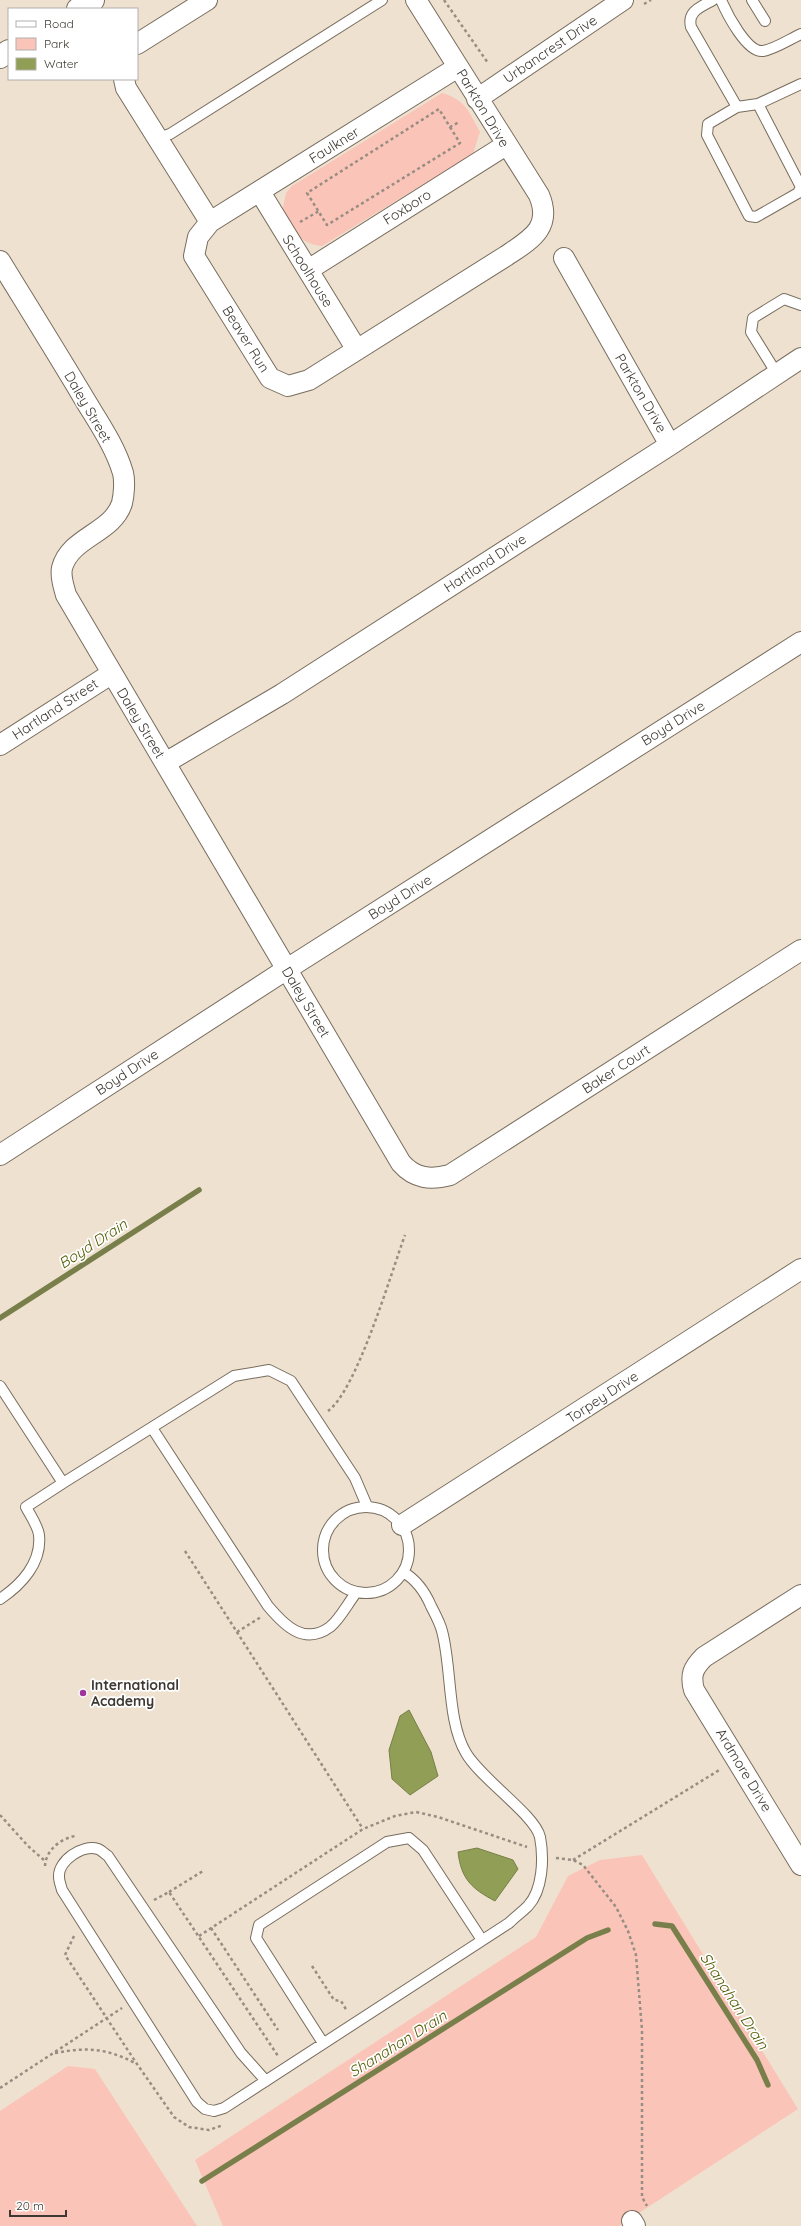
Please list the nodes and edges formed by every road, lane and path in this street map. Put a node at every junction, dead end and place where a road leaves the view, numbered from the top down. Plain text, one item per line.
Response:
1 (93, 0) edge
2 (207, 0) edge
3 (382, 0) edge
4 (416, 0) edge
5 (444, 0) edge
6 (623, 0) edge
7 (651, 0) edge
8 (714, 0) edge
9 (721, 0) edge
10 (752, 0) edge
11 (644, 4) dead end
12 (80, 8) edge
13 (765, 21) dead end
14 (801, 34) edge
15 (138, 43) edge
16 (488, 63) dead end
17 (458, 67) junction
18 (124, 80) edge
19 (801, 84) edge
20 (477, 99) junction
21 (758, 104) junction
22 (737, 108) junction
23 (459, 122) dead end
24 (450, 127) junction
25 (158, 138) junction
26 (506, 145) junction
27 (260, 192) junction
28 (319, 211) junction
29 (544, 217) joint
30 (210, 222) junction
31 (300, 222) dead end
32 (564, 258) dead end
33 (0, 260) edge
34 (308, 270) junction
35 (801, 305) edge
36 (357, 350) junction
37 (801, 358) edge
38 (777, 374) junction
39 (670, 445) junction
40 (801, 642) edge
41 (111, 674) junction
42 (0, 745) edge
43 (165, 763) junction
44 (801, 950) edge
45 (287, 969) junction
46 (0, 1155) edge
47 (428, 1178) joint
48 (405, 1235) dead end
49 (801, 1269) edge
50 (0, 1386) edge
51 (316, 1419) junction
52 (152, 1428) junction
53 (63, 1483) junction
54 (367, 1506) junction
55 (402, 1525) junction
56 (185, 1551) dead end
57 (403, 1572) junction
58 (356, 1592) junction
59 (801, 1595) edge
60 (0, 1599) edge
61 (272, 1611) junction
62 (237, 1632) junction
63 (723, 1768) dead end
64 (0, 1814) edge
65 (363, 1829) dead end
66 (80, 1835) dead end
67 (45, 1861) junction
68 (801, 1865) edge
69 (203, 1871) dead end
70 (44, 1873) dead end
71 (169, 1892) junction
72 (151, 1894) dead end
73 (210, 1928) dead end
74 (71, 1932) dead end
75 (482, 1940) junction
76 (312, 1966) dead end
77 (132, 2002) junction
78 (348, 2013) dead end
79 (107, 2018) junction
80 (278, 2030) dead end
81 (323, 2044) junction
82 (53, 2054) junction
83 (279, 2057) dead end
84 (137, 2064) junction
85 (266, 2081) junction
86 (0, 2088) edge
87 (225, 2123) dead end
88 (647, 2206) dead end

1 - 12 main road
2 - 15 street
3 - 25 lane
4 - 17 street, Parkton Drive
5 - 16 path
6 - 20 street, Urbancrest Drive
7 - 11 path
8 - 22 lane
9 - 14 lane
10 - 13 lane
17 - 20 street, Parkton Drive
17 - 27 street, Faulkner
18 - 25 street
19 - 21 lane
20 - 26 street, Parkton Drive
21 - 22 lane
21 - 22 lane
23 - 24 path
24 - 28 path
24 - 28 path
25 - 30 street
26 - 29 street, Parkton Drive
26 - 34 street, Foxboro
27 - 30 street, Faulkner
27 - 34 street, Schoolhouse
28 - 31 path
29 - 36 street, Beaver Run
30 - 36 street, Beaver Run
32 - 39 street, Parkton Drive
33 - 41 street, Daley Street
34 - 36 street, Schoolhouse
35 - 38 lane
37 - 38 street, Hartland Drive
38 - 39 street, Hartland Drive
39 - 43 street, Hartland Drive
40 - 45 street, Boyd Drive
41 - 42 street, Hartland Street
41 - 43 street, Daley Street
43 - 45 street, Daley Street
44 - 47 street, Baker Court
45 - 46 street, Boyd Drive
45 - 47 street, Daley Street
48 - 51 path
49 - 55 street, Torpey Drive
50 - 53 lane
51 - 52 lane
51 - 54 lane
52 - 53 lane
52 - 61 lane
53 - 60 lane
54 - 55 lane
54 - 58 lane
55 - 57 lane
56 - 62 path
57 - 58 lane
57 - 75 lane
58 - 61 lane
59 - 68 street, Ardmore Drive
61 - 62 path
62 - 65 path
63 - 88 path
64 - 67 path
66 - 67 path
67 - 70 path
69 - 71 path
71 - 72 path
71 - 83 path
73 - 80 path
74 - 79 path
75 - 81 lane
75 - 81 lane
76 - 78 path
77 - 79 path
77 - 85 lane
77 - 85 lane
79 - 82 path
79 - 84 path
81 - 85 lane
82 - 84 path
82 - 86 path
84 - 87 path

